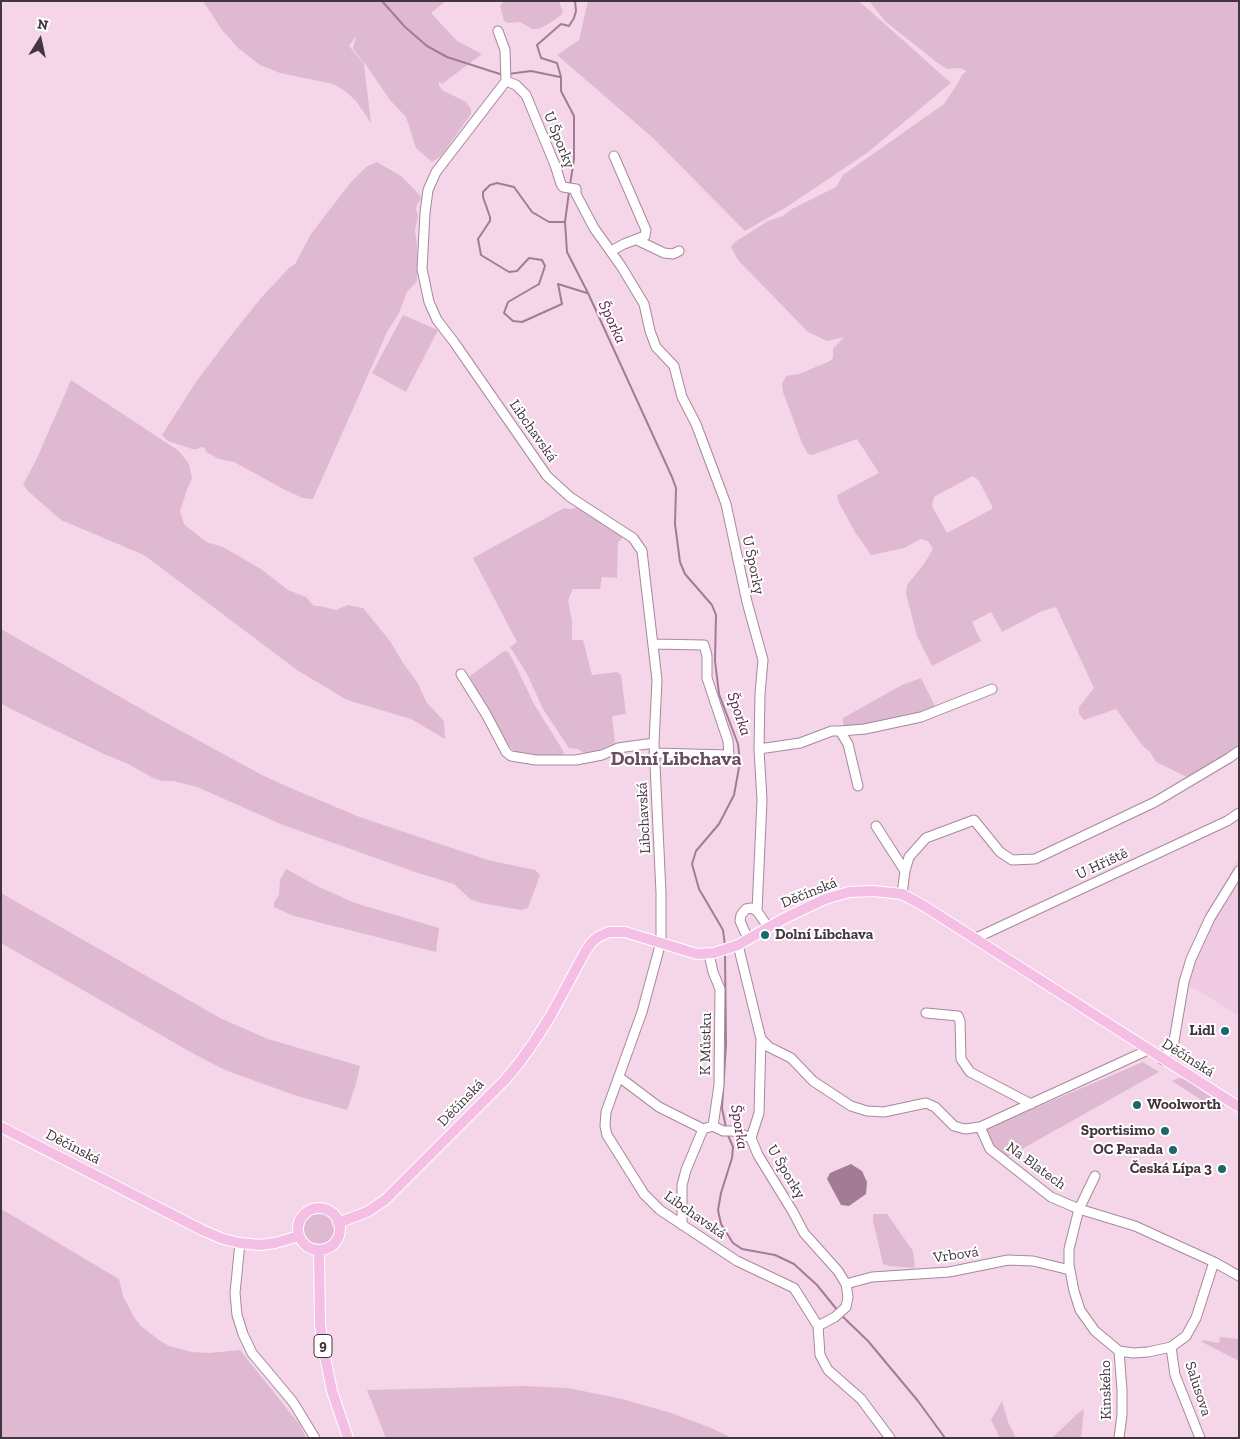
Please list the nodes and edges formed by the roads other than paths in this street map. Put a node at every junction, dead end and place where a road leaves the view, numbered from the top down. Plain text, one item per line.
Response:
1 (498, 31) dead end
2 (506, 77) junction
3 (614, 156) dead end
4 (637, 240) junction
5 (611, 251) junction
6 (680, 251) dead end
7 (654, 644) junction
8 (461, 674) dead end
9 (992, 690) dead end
10 (840, 731) junction
11 (654, 748) junction
12 (759, 749) junction
13 (1239, 750) edge
14 (858, 786) dead end
15 (1239, 813) edge
16 (876, 826) dead end
17 (905, 871) junction
18 (1239, 872) edge
19 (902, 894) junction
20 (757, 911) junction
21 (768, 927) junction
22 (976, 938) junction
23 (748, 939) junction
24 (661, 942) junction
25 (735, 946) junction
26 (714, 953) junction
27 (926, 1012) dead end
28 (761, 1039) junction
29 (1148, 1050) junction
30 (1163, 1060) junction
31 (619, 1077) junction
32 (1031, 1104) junction
33 (1239, 1107) edge
34 (1, 1126) edge
35 (712, 1126) junction
36 (703, 1129) junction
37 (981, 1130) junction
38 (751, 1138) junction
39 (1096, 1176) dead end
40 (1079, 1209) junction
41 (338, 1223) junction
42 (682, 1226) junction
43 (299, 1236) junction
44 (240, 1243) junction
45 (319, 1250) junction
46 (1214, 1262) junction
47 (1070, 1270) junction
48 (1239, 1276) edge
49 (846, 1284) junction
50 (818, 1326) junction
51 (1172, 1347) junction
52 (1119, 1351) junction
53 (315, 1438) edge
54 (348, 1438) edge
55 (890, 1438) edge
56 (1119, 1438) edge
57 (1200, 1438) edge

1 - 2 street
2 - 5 street, U Šporky
2 - 7 street, Libchavská
3 - 4 street
4 - 5 street
4 - 6 street
5 - 12 street, U Šporky
7 - 11 street, Libchavská
7 - 11 street
8 - 11 street
9 - 10 street
10 - 12 street
10 - 14 street
11 - 24 street, Libchavská
12 - 20 street, U Šporky
13 - 17 street
15 - 22 street, U Hřiště
16 - 17 street
17 - 19 street
18 - 30 street
19 - 21 main road, Děčínská
19 - 22 main road, Děčínská
20 - 21 street
20 - 23 street
21 - 23 main road, Děčínská
22 - 29 main road, Děčínská
23 - 25 main road, Děčínská
24 - 26 main road, Děčínská
24 - 31 street, Libchavská
24 - 41 main road, Děčínská
25 - 26 main road, Děčínská
25 - 28 street, U Šporky
26 - 35 street, K Můstku
27 - 32 street
28 - 37 street
28 - 38 street, U Šporky
29 - 30 main road, Děčínská
29 - 32 street
30 - 33 main road, Děčínská
31 - 36 street
31 - 42 street, Libchavská
32 - 37 street
34 - 44 main road, Děčínská
35 - 36 street
35 - 38 street
36 - 42 street
37 - 40 street, Na Blatech
38 - 49 street, U Šporky
39 - 40 street, Kinského
40 - 46 street, Na Blatech
40 - 47 street, Kinského
41 - 43 main road
41 - 45 main road
42 - 50 street, Libchavská
43 - 44 main road, Děčínská
43 - 45 main road
44 - 53 street
45 - 54 main road, 9
46 - 48 street, Na Blatech
46 - 51 street, Salusova
47 - 49 street, Vrbová
47 - 52 street, Kinského
49 - 50 street
50 - 55 street, Libchavská
51 - 52 street, Salusova
51 - 57 street, Salusova
52 - 56 street, Kinského

